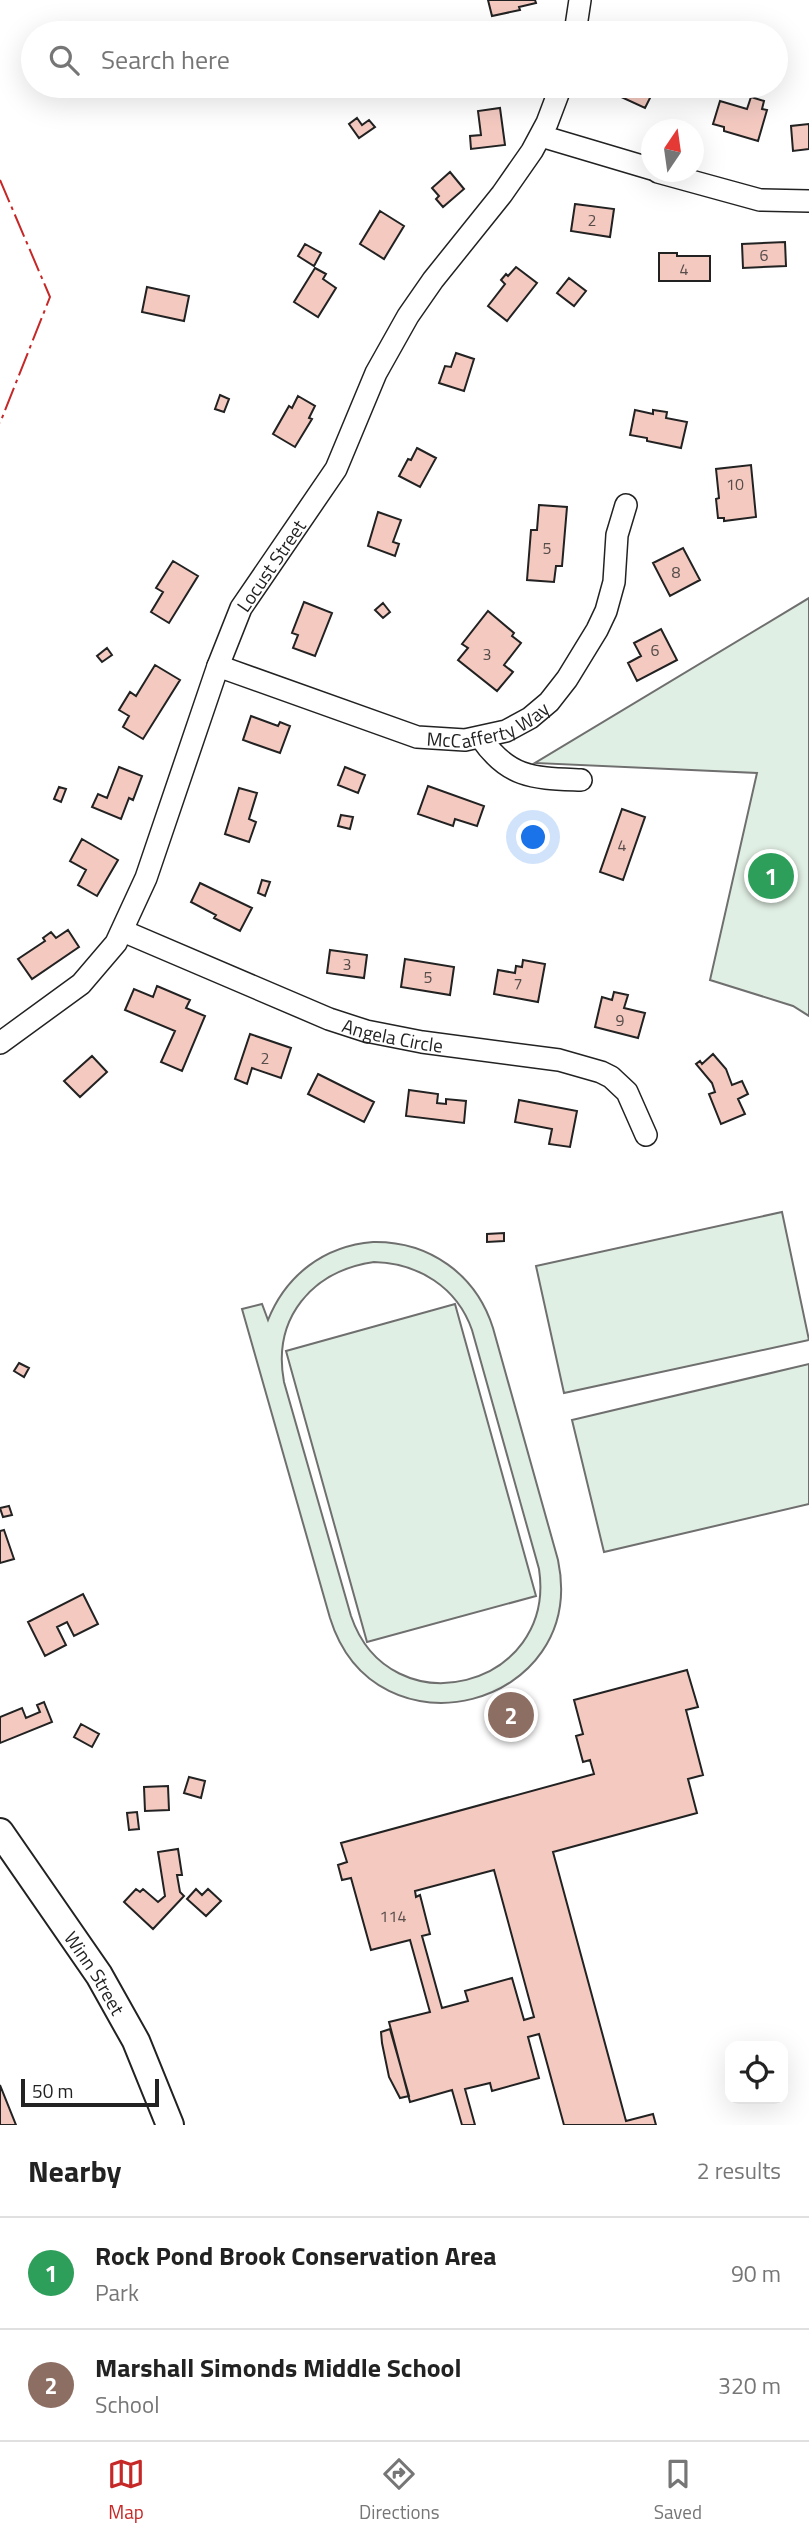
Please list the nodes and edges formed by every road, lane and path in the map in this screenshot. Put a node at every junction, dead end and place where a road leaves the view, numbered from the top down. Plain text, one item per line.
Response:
1 (580, 0) edge
2 (577, 21) edge
3 (556, 98) edge
4 (541, 136) junction
5 (641, 166) edge
6 (694, 182) edge
7 (809, 201) edge
8 (626, 505) dead end
9 (218, 666) junction
10 (481, 738) junction
11 (581, 780) dead end
12 (123, 931) junction
13 (0, 1043) edge
14 (646, 1135) dead end
15 (0, 1832) edge
16 (170, 2125) edge

1 - 2 street
3 - 4 street, Locust Street
4 - 5 street
4 - 9 street, Locust Street
6 - 7 street
8 - 10 street, McCafferty Way
9 - 10 street, McCafferty Way
9 - 12 street, Locust Street
10 - 11 street
12 - 13 street, Locust Street
12 - 14 street, Angela Circle
15 - 16 main road, Winn Street

